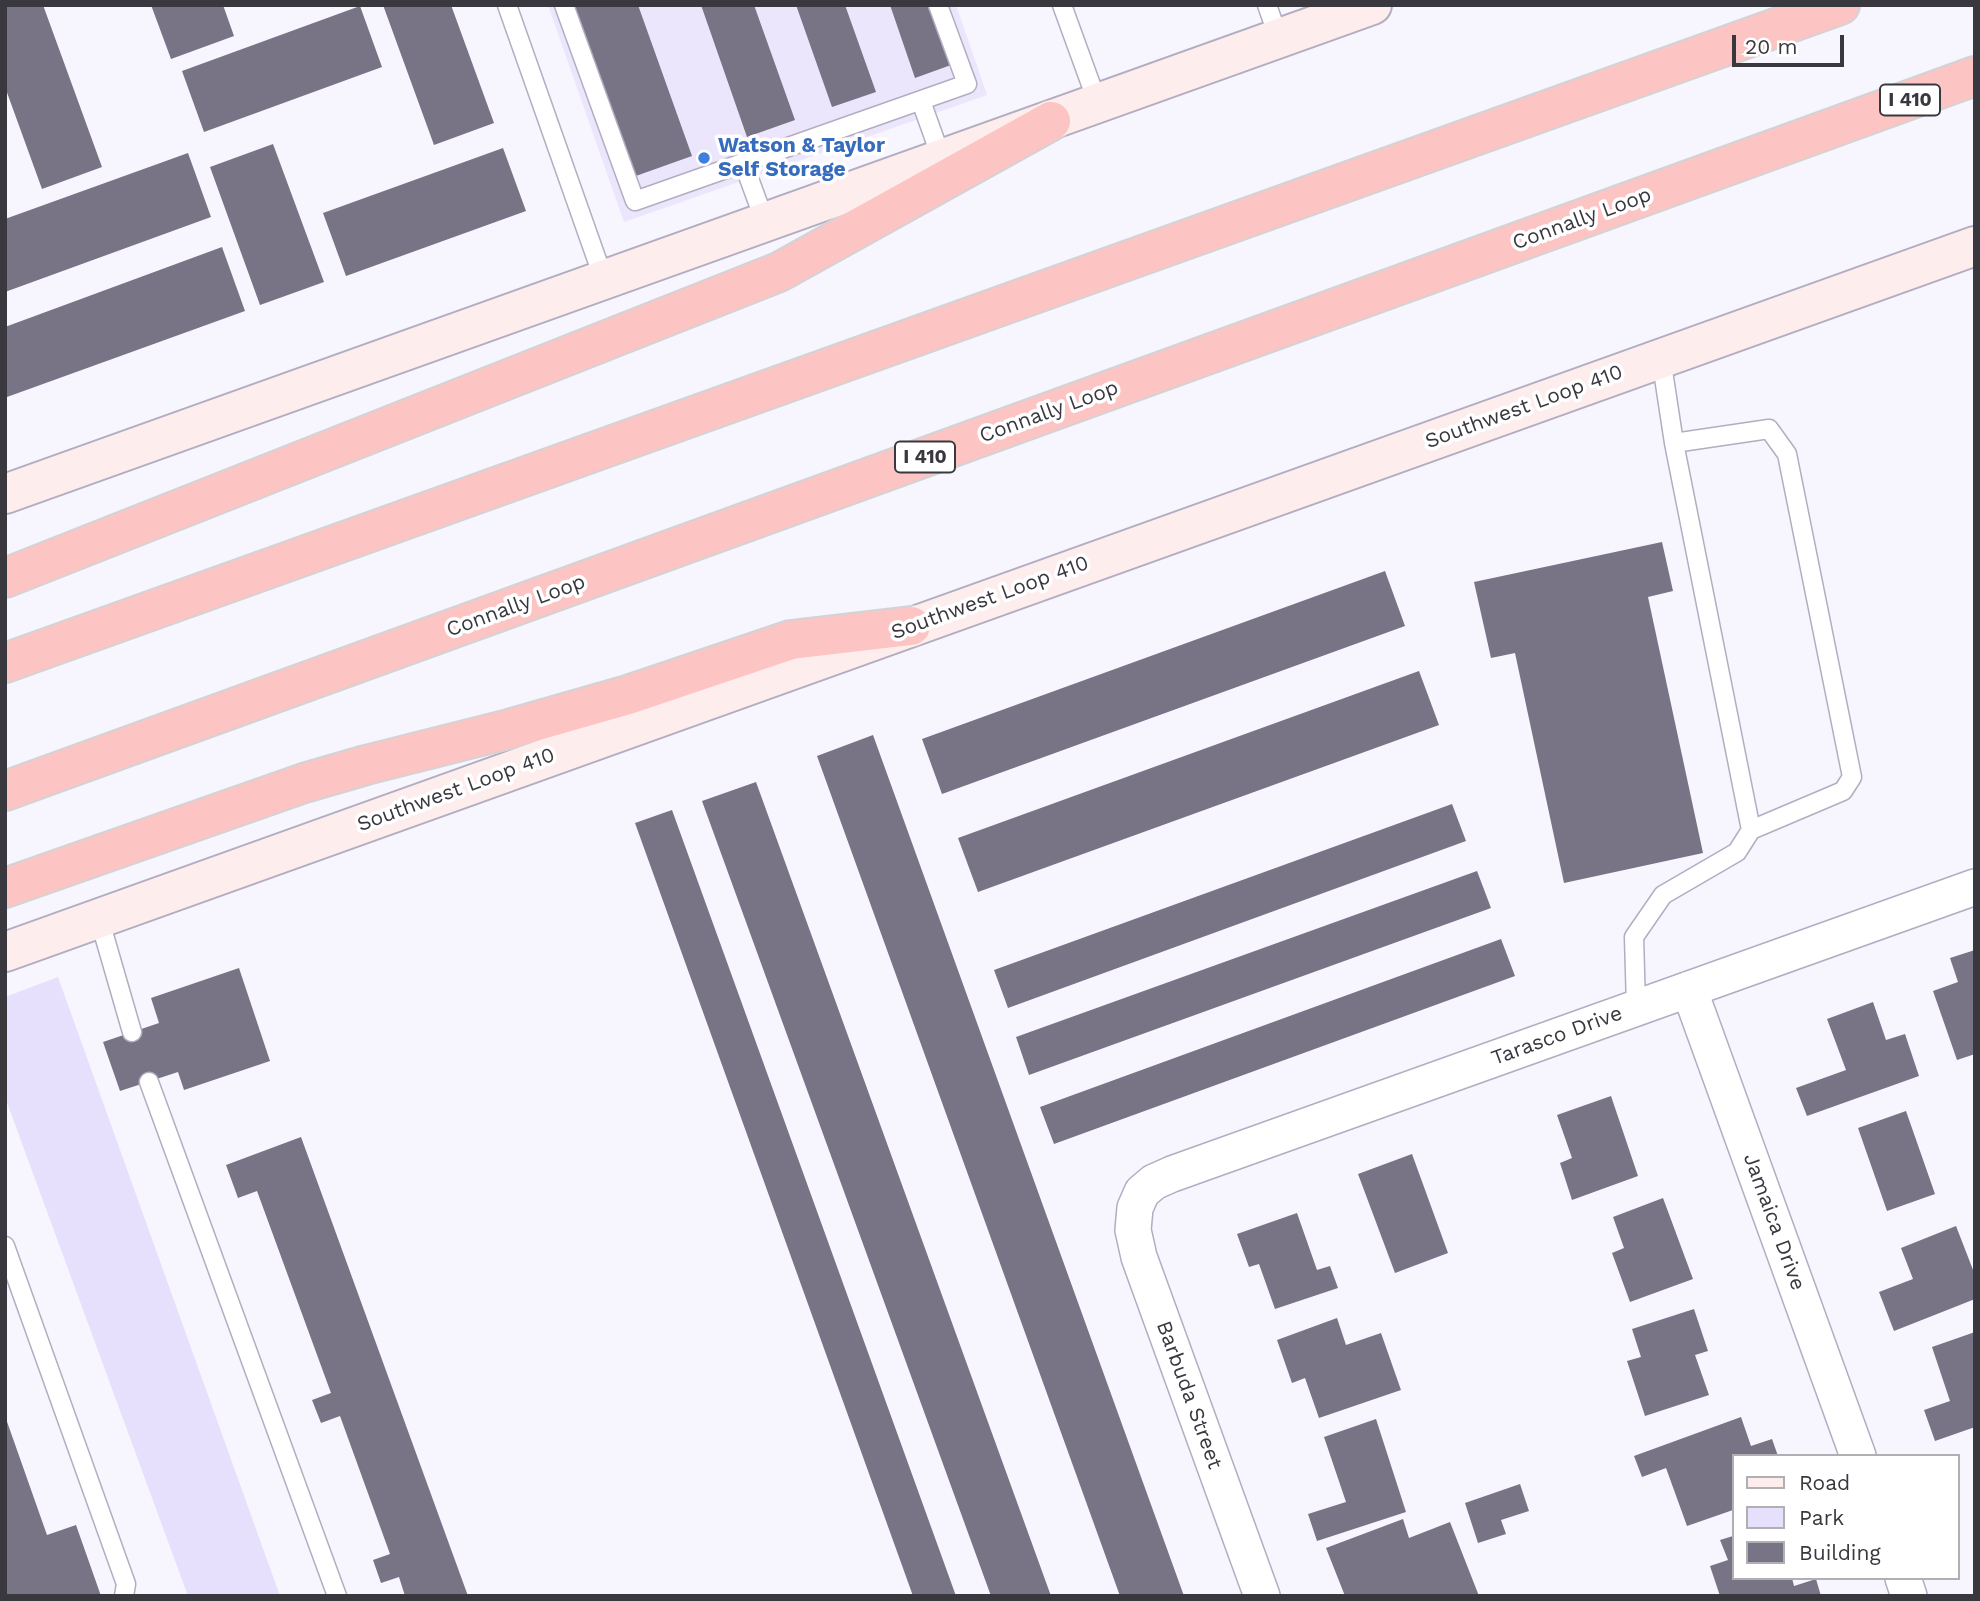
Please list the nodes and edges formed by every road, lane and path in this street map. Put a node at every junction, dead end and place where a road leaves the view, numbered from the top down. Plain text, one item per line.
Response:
1 (507, 5) edge
2 (564, 5) edge
3 (939, 5) edge
4 (1062, 5) edge
5 (1372, 5) edge
6 (1840, 5) edge
7 (1273, 22) edge
8 (1975, 76) edge
9 (1975, 98) edge
10 (920, 101) junction
11 (1098, 104) junction
12 (1051, 121) junction
13 (1845, 124) junction
14 (942, 160) junction
15 (743, 162) junction
16 (765, 222) junction
17 (1975, 246) edge
18 (604, 280) junction
19 (1661, 358) junction
20 (1674, 443) junction
21 (5, 494) edge
22 (5, 578) edge
23 (911, 626) junction
24 (5, 663) edge
25 (5, 791) edge
26 (1751, 830) junction
27 (1975, 887) edge
28 (5, 888) edge
29 (100, 918) junction
30 (5, 952) edge
31 (1689, 989) junction
32 (1636, 1007) junction
33 (132, 1032) dead end
34 (149, 1082) dead end
35 (1142, 1192) joint
36 (5, 1246) edge
37 (1857, 1454) edge
38 (124, 1596) edge
39 (337, 1596) edge
40 (1262, 1596) edge

1 - 18 lane
2 - 15 lane
3 - 10 lane
4 - 11 lane
5 - 7 main road
6 - 24 highway
7 - 11 main road
8 - 13 highway, Connally Loop / I 410
9 - 13 highway
10 - 14 lane
10 - 15 lane
11 - 12 main road
12 - 14 main road
12 - 22 highway
13 - 25 highway, Connally Loop / I 410
14 - 16 main road
15 - 16 lane
16 - 18 main road
17 - 19 main road, Southwest Loop 410
18 - 21 main road
19 - 20 lane
19 - 23 main road, Southwest Loop 410
20 - 26 lane
20 - 26 lane
23 - 28 highway
23 - 29 main road, Southwest Loop 410
26 - 32 lane
27 - 31 street, Tarasco Drive
29 - 30 main road, Southwest Loop 410
29 - 33 lane
31 - 32 street, Tarasco Drive
31 - 37 street, Jamaica Drive
32 - 35 street, Tarasco Drive
34 - 39 lane
35 - 40 street, Barbuda Street
36 - 38 lane

